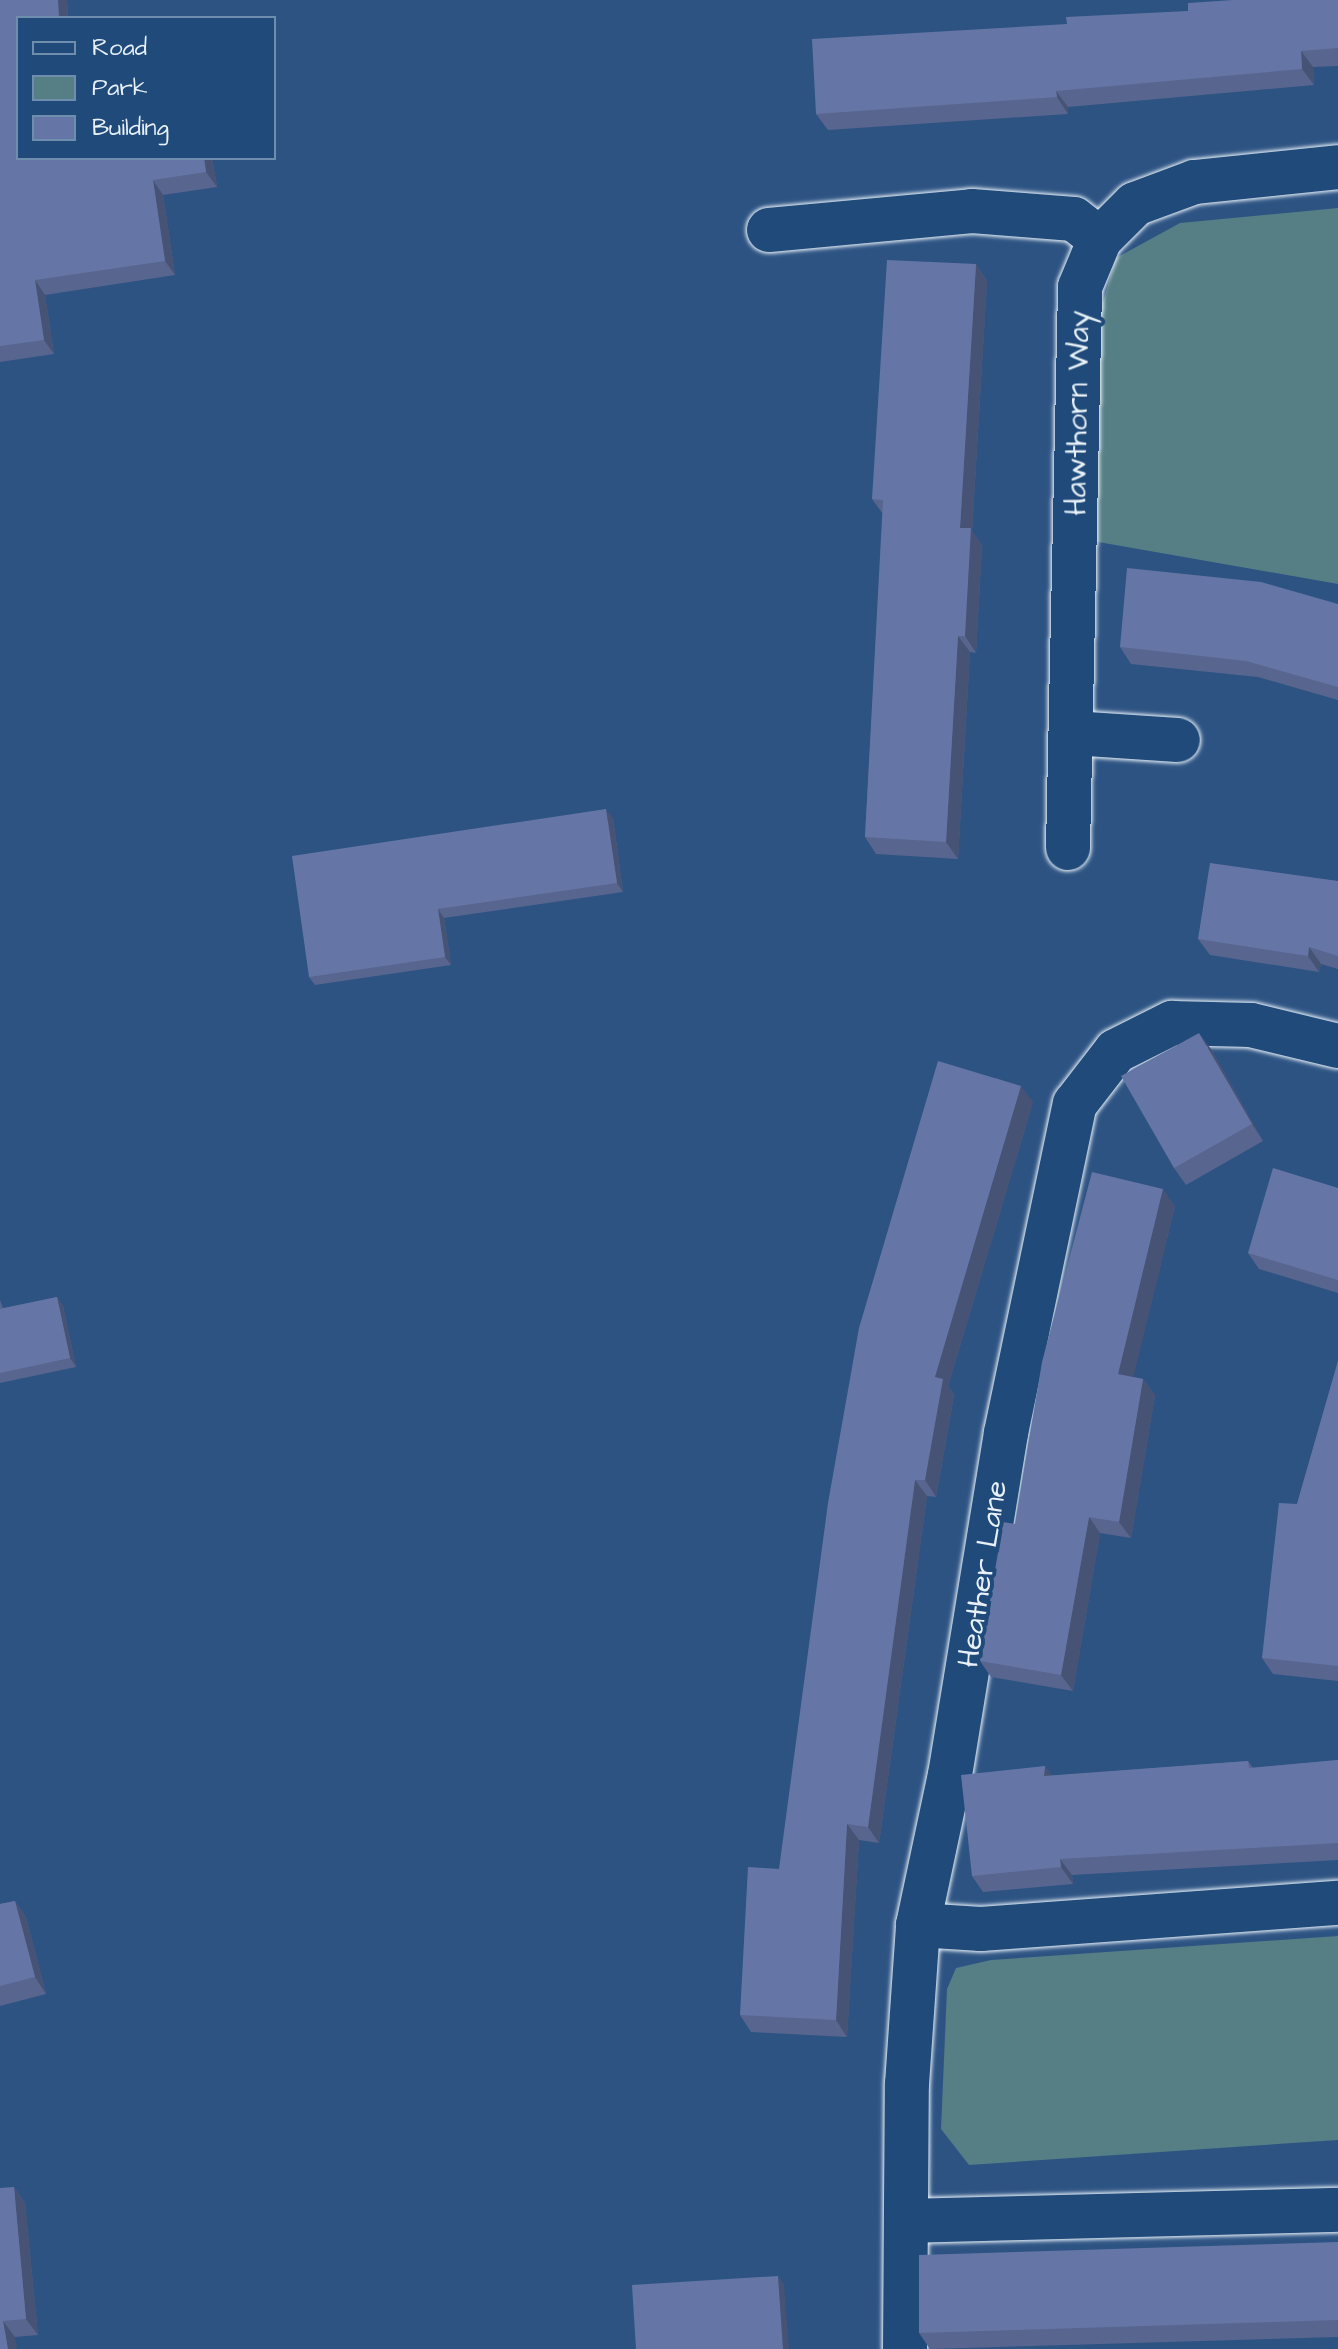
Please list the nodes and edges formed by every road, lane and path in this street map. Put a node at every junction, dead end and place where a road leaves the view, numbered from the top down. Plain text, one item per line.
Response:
1 (1338, 167) edge
2 (769, 230) dead end
3 (1100, 239) junction
4 (1072, 733) junction
5 (1178, 740) dead end
6 (1068, 848) dead end
7 (1338, 1046) edge
8 (1338, 1903) edge
9 (918, 1925) junction
10 (1338, 2210) edge
11 (908, 2221) junction
12 (905, 2349) edge

1 - 3 street, Hawthorn Way
2 - 3 street
3 - 4 street, Hawthorn Way
4 - 5 street
4 - 6 street, Hawthorn Way
7 - 9 street, Heather Lane
8 - 9 street
9 - 11 street, Heather Lane
10 - 11 street
11 - 12 street, Heather Lane

